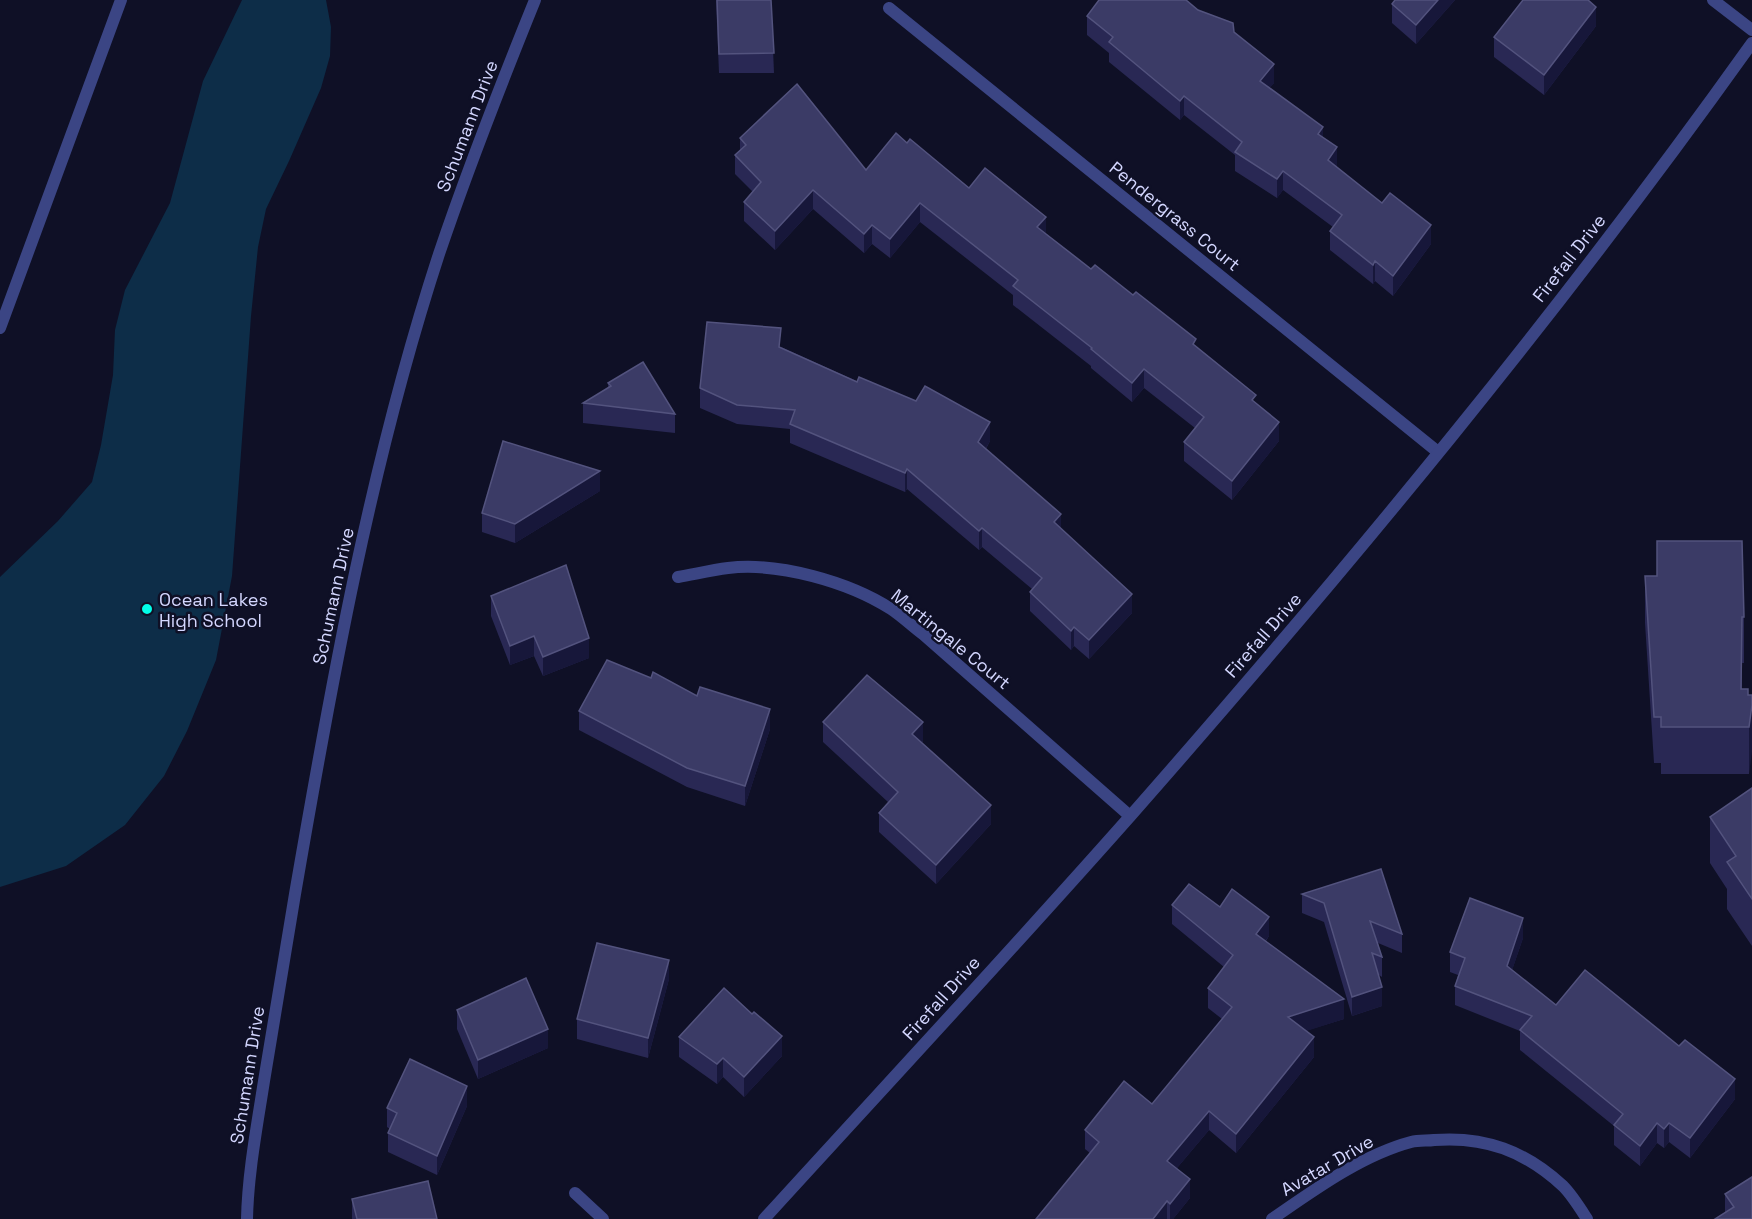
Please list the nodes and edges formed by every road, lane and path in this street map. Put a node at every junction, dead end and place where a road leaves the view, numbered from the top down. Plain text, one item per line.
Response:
1 (122, 0) edge
2 (535, 0) edge
3 (1713, 0) edge
4 (889, 8) dead end
5 (1752, 30) edge
6 (1752, 43) edge
7 (0, 328) edge
8 (1438, 452) junction
9 (678, 577) dead end
10 (1130, 816) junction
11 (574, 1193) dead end
12 (247, 1219) edge
13 (603, 1219) edge
14 (764, 1219) edge
15 (1272, 1219) edge
16 (1587, 1219) edge

1 - 7 street
2 - 12 street, Schumann Drive
3 - 5 street
4 - 8 street, Pendergrass Court
6 - 8 street, Firefall Drive
8 - 10 street, Firefall Drive
9 - 10 street, Martingale Court
10 - 14 street, Firefall Drive
11 - 13 street
15 - 16 street, Avatar Drive

